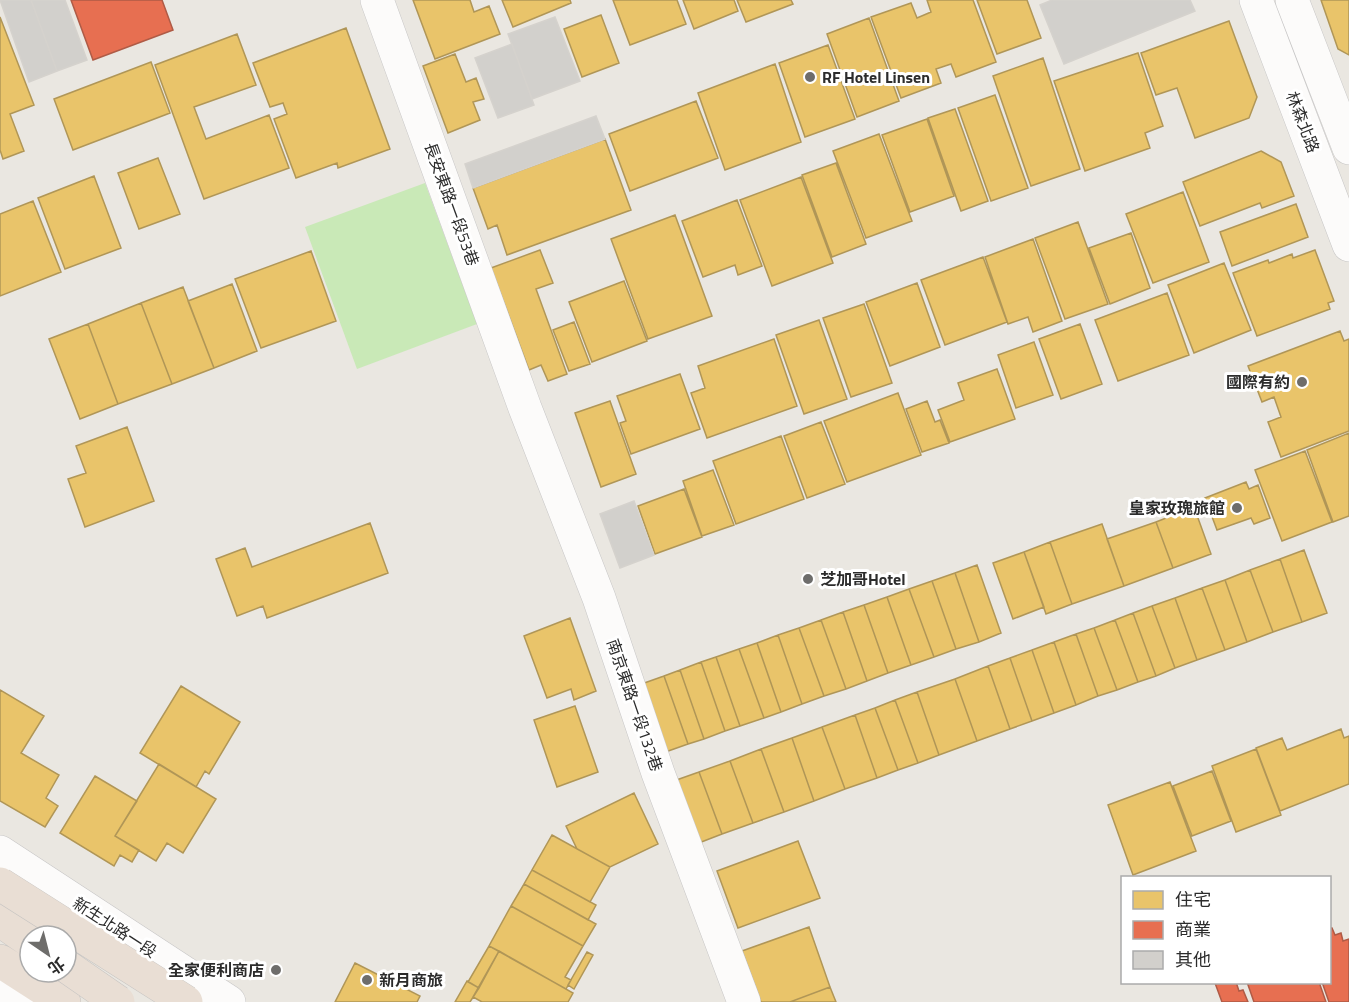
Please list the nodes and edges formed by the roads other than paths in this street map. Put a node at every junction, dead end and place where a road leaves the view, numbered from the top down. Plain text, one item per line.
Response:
1 (377, 0) edge
2 (1256, 0) edge
3 (1292, 0) edge
4 (1349, 148) edge
5 (1349, 245) edge
6 (525, 408) joint
7 (0, 852) edge
8 (0, 884) edge
9 (0, 920) edge
10 (18, 933) edge
11 (149, 948) junction
12 (0, 961) edge
13 (78, 975) edge
14 (0, 989) edge
15 (20, 1002) edge
16 (64, 1002) edge
17 (116, 1002) edge
18 (186, 1002) edge
19 (230, 1002) edge
20 (744, 1002) edge

1 - 6 street, 長安東路一段53巷
2 - 5 street, 林森北路
3 - 4 street, 林森北路
6 - 20 street, 南京東路一段132巷
7 - 11 street, 新生北路一段
8 - 18 highway, bridge
9 - 10 highway
11 - 17 street
11 - 19 street, 新生北路一段
12 - 16 highway
13 - 17 highway, bridge
14 - 15 street

